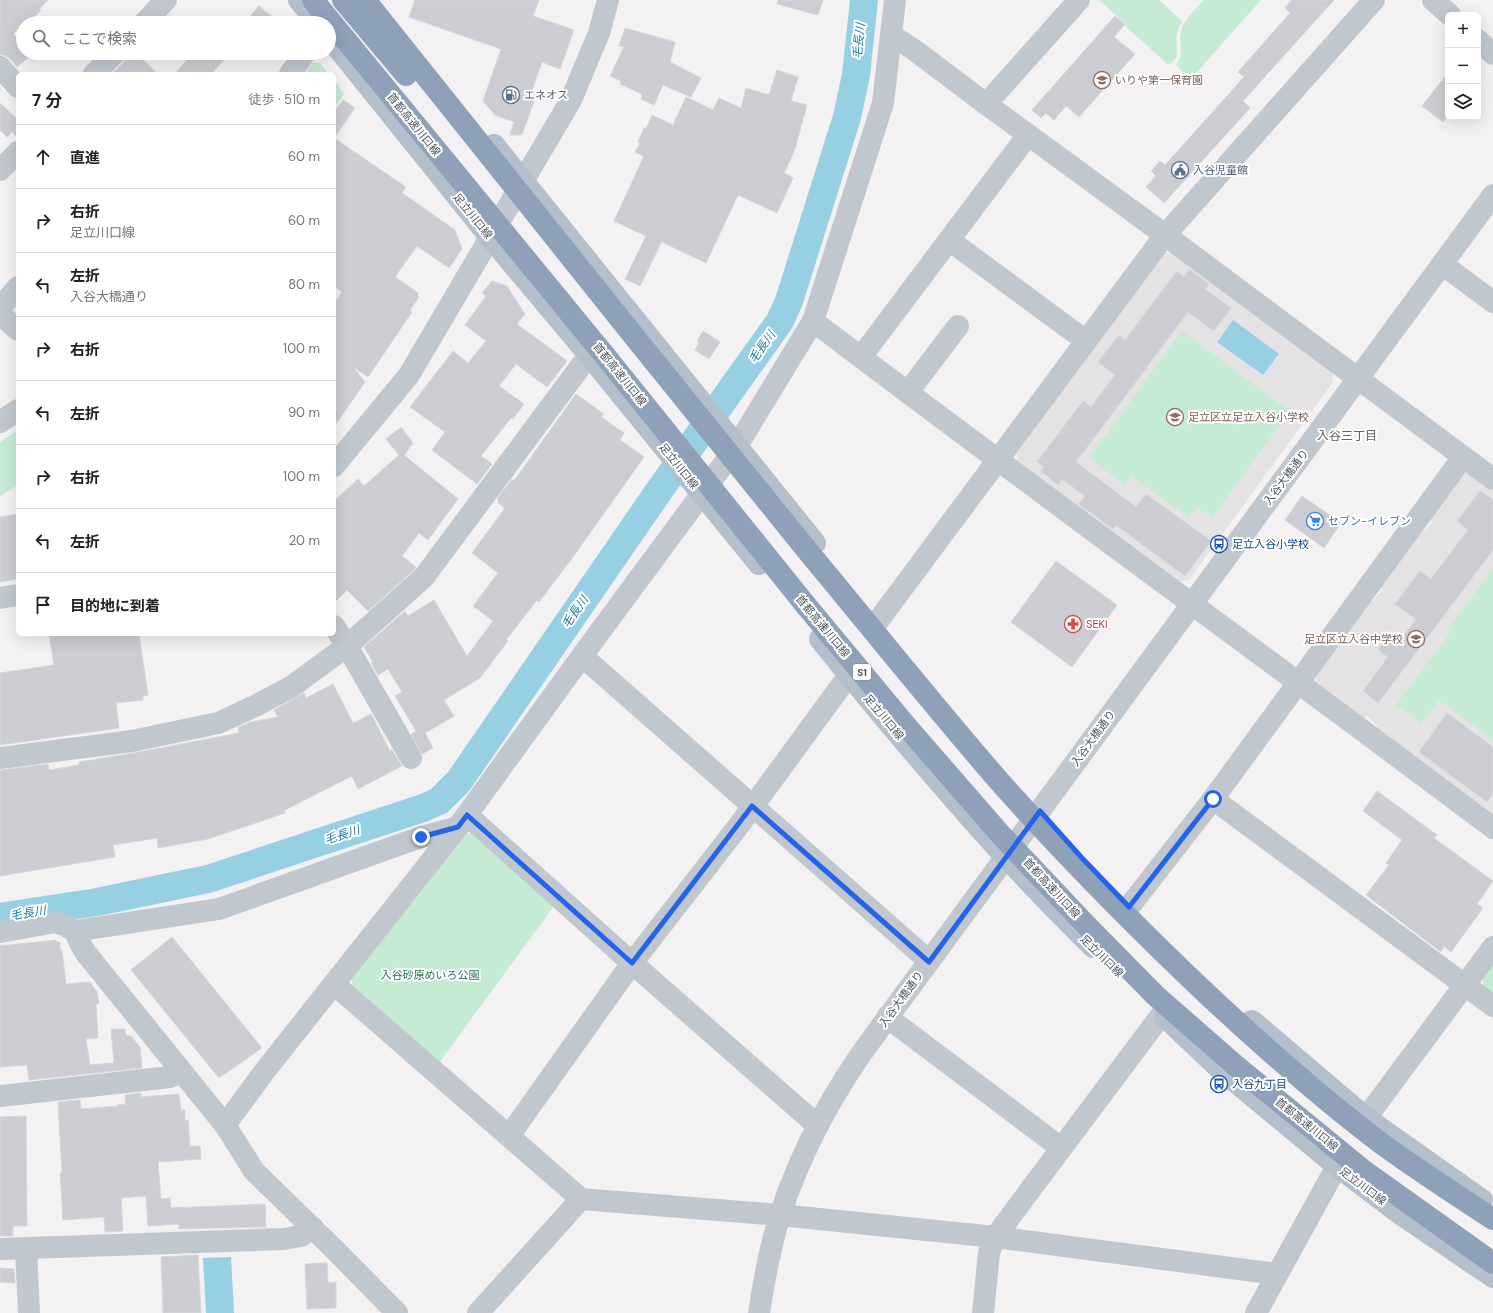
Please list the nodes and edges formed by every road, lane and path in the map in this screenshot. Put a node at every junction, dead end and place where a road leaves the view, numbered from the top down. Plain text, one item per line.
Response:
1 (166, 0) edge
2 (299, 0) edge
3 (313, 0) edge
4 (339, 0) edge
5 (343, 0) edge
6 (365, 0) edge
7 (376, 0) edge
8 (608, 0) edge
9 (895, 0) edge
10 (1079, 0) edge
11 (1374, 0) edge
12 (1433, 0) edge
13 (1447, 12) edge
14 (151, 16) edge
15 (312, 16) edge
16 (326, 16) edge
17 (329, 16) edge
18 (336, 28) edge
19 (891, 35) junction
20 (1481, 43) edge
21 (336, 46) edge
22 (1493, 54) edge
23 (109, 60) edge
24 (300, 60) edge
25 (0, 66) edge
26 (98, 72) edge
27 (291, 72) edge
28 (16, 85) edge
29 (986, 104) junction
30 (1028, 135) junction
31 (16, 154) edge
32 (0, 170) edge
33 (523, 180) junction
34 (1493, 195) edge
35 (1165, 235) junction
36 (490, 237) junction
37 (949, 240) junction
38 (1442, 264) junction
39 (16, 289) edge
40 (1493, 302) edge
41 (0, 308) edge
42 (0, 314) edge
43 (813, 321) junction
44 (958, 326) dead end
45 (16, 328) edge
46 (1086, 341) junction
47 (589, 355) junction
48 (861, 357) junction
49 (1359, 379) junction
50 (668, 380) junction
51 (908, 392) junction
52 (16, 411) edge
53 (0, 422) edge
54 (738, 446) junction
55 (1463, 457) junction
56 (997, 460) junction
57 (336, 464) edge
58 (1493, 479) edge
59 (701, 494) junction
60 (16, 595) edge
61 (0, 598) edge
62 (804, 603) junction
63 (1192, 604) junction
64 (878, 621) junction
65 (336, 629) edge
66 (347, 646) junction
67 (582, 656) junction
68 (849, 675) junction
69 (1298, 682) junction
70 (0, 758) edge
71 (411, 758) dead end
72 (1213, 799) junction
73 (752, 806) junction
74 (1040, 811) junction
75 (463, 821) junction
76 (1493, 828) edge
77 (1006, 857) junction
78 (1129, 907) junction
79 (75, 931) junction
80 (0, 932) edge
81 (1493, 947) edge
82 (929, 962) junction
83 (632, 963) junction
84 (334, 984) junction
85 (1464, 986) junction
86 (1493, 1006) edge
87 (1162, 1014) junction
88 (887, 1017) junction
89 (181, 1072) junction
90 (0, 1096) edge
91 (1366, 1118) junction
92 (225, 1125) junction
93 (817, 1125) junction
94 (509, 1136) junction
95 (1382, 1144) junction
96 (1061, 1148) junction
97 (1337, 1166) junction
98 (581, 1199) junction
99 (1493, 1208) edge
100 (780, 1215) junction
101 (1493, 1220) edge
102 (312, 1227) junction
103 (1493, 1234) edge
104 (995, 1237) junction
105 (26, 1248) junction
106 (0, 1250) edge
107 (1493, 1251) edge
108 (1493, 1263) edge
109 (1277, 1274) junction
110 (1493, 1277) edge
111 (29, 1313) edge
112 (397, 1313) edge
113 (478, 1313) edge
114 (759, 1313) edge
115 (983, 1313) edge
116 (1256, 1313) edge

1 - 14 street
2 - 15 main road
3 - 16 highway, 首都高速川口線 / S1
4 - 17 street
5 - 50 highway
6 - 50 highway
7 - 33 main road
8 - 33 street
9 - 19 street
10 - 29 street
11 - 35 street
12 - 13 street
18 - 62 highway, 首都高速川口線 / S1
19 - 29 street
19 - 43 street
20 - 22 street
21 - 36 main road, 足立川口線
23 - 26 street
24 - 27 street
25 - 28 street
29 - 30 street
30 - 35 street
30 - 37 street
31 - 32 street
33 - 36 street
33 - 54 main road
34 - 38 street, 入谷大橋通り
35 - 46 street
35 - 49 street
36 - 47 main road, 足立川口線
36 - 57 street
37 - 46 street
37 - 48 street
38 - 40 street
38 - 49 street, 入谷大橋通り
39 - 41 street
42 - 45 street
43 - 48 street
43 - 54 street
44 - 51 street
46 - 56 street
47 - 59 main road, 足立川口線
47 - 66 street
48 - 51 street
49 - 55 street
49 - 63 street, 入谷大橋通り
50 - 95 highway
51 - 56 street
52 - 53 street
54 - 59 street
54 - 64 main road
55 - 58 street
55 - 69 street
56 - 63 street
56 - 64 street
59 - 67 street
59 - 68 main road, 足立川口線
60 - 61 street
62 - 107 highway
62 - 108 highway, 首都高速川口線 / S1
63 - 69 street
63 - 74 street, 入谷大橋通り
64 - 74 main road
65 - 66 street
66 - 70 street
66 - 71 street
67 - 73 street
67 - 75 street
68 - 73 street
68 - 77 main road, 足立川口線
69 - 72 street
69 - 76 street
72 - 78 street
72 - 85 street
73 - 82 street
73 - 83 street
74 - 77 street, 入谷大橋通り
74 - 78 main road
75 - 79 street
75 - 83 street
75 - 84 street
77 - 82 street, 入谷大橋通り
77 - 87 main road, 足立川口線
78 - 91 main road
79 - 80 street
79 - 89 street
81 - 85 street
82 - 88 street, 入谷大橋通り
83 - 93 street
83 - 94 street
84 - 92 street
84 - 94 street
85 - 86 street
85 - 91 street
87 - 96 street
87 - 97 main road, 足立川口線
88 - 93 street, 入谷大橋通り
88 - 96 street
89 - 90 street
89 - 92 street
91 - 99 main road
92 - 102 street
93 - 100 street, 入谷大橋通り
94 - 98 street
95 - 101 highway
95 - 103 highway
96 - 104 street
97 - 109 street
97 - 110 main road, 足立川口線
98 - 100 street
98 - 113 street
100 - 104 street
100 - 114 street, 入谷大橋通り
102 - 105 street
102 - 112 street
104 - 109 street
104 - 115 street
105 - 106 street
105 - 111 street
109 - 116 street

